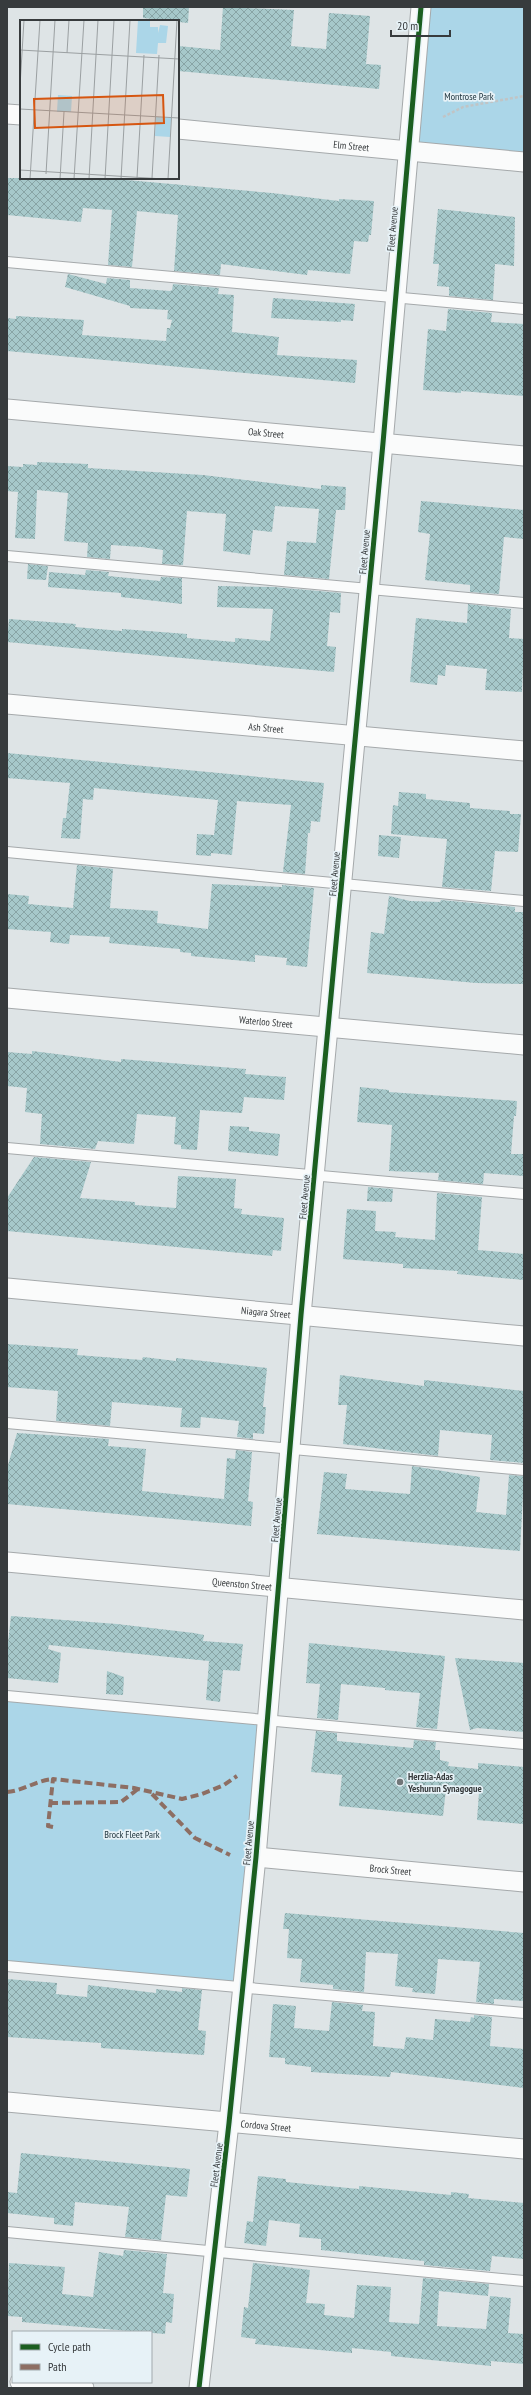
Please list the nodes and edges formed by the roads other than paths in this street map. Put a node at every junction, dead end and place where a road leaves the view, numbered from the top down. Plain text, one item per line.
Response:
1 (421, 7) edge
2 (7, 114) edge
3 (20, 115) edge
4 (179, 129) edge
5 (408, 150) junction
6 (524, 162) edge
7 (7, 262) edge
8 (395, 297) junction
9 (524, 309) edge
10 (7, 409) edge
11 (383, 443) junction
12 (524, 456) edge
13 (7, 556) edge
14 (370, 588) junction
15 (524, 603) edge
16 (7, 704) edge
17 (356, 736) junction
18 (524, 751) edge
19 (7, 852) edge
20 (342, 884) junction
21 (524, 901) edge
22 (7, 998) edge
23 (329, 1028) junction
24 (524, 1045) edge
25 (7, 1148) edge
26 (315, 1176) junction
27 (524, 1194) edge
28 (7, 1288) edge
29 (302, 1315) junction
30 (524, 1336) edge
31 (7, 1422) edge
32 (291, 1448) junction
33 (524, 1470) edge
34 (7, 1562) edge
35 (279, 1588) junction
36 (524, 1610) edge
37 (7, 1696) edge
38 (268, 1721) junction
39 (524, 1744) edge
40 (256, 1857) junction
41 (524, 1882) edge
42 (7, 1966) edge
43 (243, 1987) junction
44 (524, 2013) edge
45 (7, 2102) edge
46 (229, 2122) junction
47 (524, 2149) edge
48 (7, 2232) edge
49 (215, 2252) junction
50 (524, 2280) edge
51 (31, 2383) edge
52 (84, 2388) edge
53 (199, 2388) edge

1 - 5 street, Fleet Avenue
2 - 3 street
4 - 5 street, Elm Street
5 - 6 street, Elm Street
5 - 8 street, Fleet Avenue
7 - 8 lane
8 - 9 lane
8 - 11 street, Fleet Avenue
10 - 11 street, Oak Street
11 - 12 street, Oak Street
11 - 14 street, Fleet Avenue
13 - 14 lane
14 - 15 lane
14 - 17 street, Fleet Avenue
16 - 17 street, Ash Street
17 - 18 street, Ash Street
17 - 20 street, Fleet Avenue
19 - 20 lane
20 - 21 lane
20 - 23 street, Fleet Avenue
22 - 23 street, Waterloo Street
23 - 24 street, Waterloo Street
23 - 26 street, Fleet Avenue
25 - 26 lane
26 - 27 lane
26 - 29 street, Fleet Avenue
28 - 29 street, Niagara Street
29 - 30 street, Niagara Street
29 - 32 street, Fleet Avenue
31 - 32 lane
32 - 33 lane
32 - 35 street, Fleet Avenue
34 - 35 street, Queenston Street
35 - 36 street, Queenston Street
35 - 38 street, Fleet Avenue
37 - 38 lane
38 - 39 lane
38 - 40 street, Fleet Avenue
40 - 41 street, Brock Street
40 - 43 street, Fleet Avenue
42 - 43 lane
43 - 44 lane
43 - 46 street, Fleet Avenue
45 - 46 street, Cordova Street
46 - 47 street, Cordova Street
46 - 49 street, Fleet Avenue
48 - 49 lane
49 - 50 lane
49 - 53 street, Fleet Avenue
51 - 52 street

